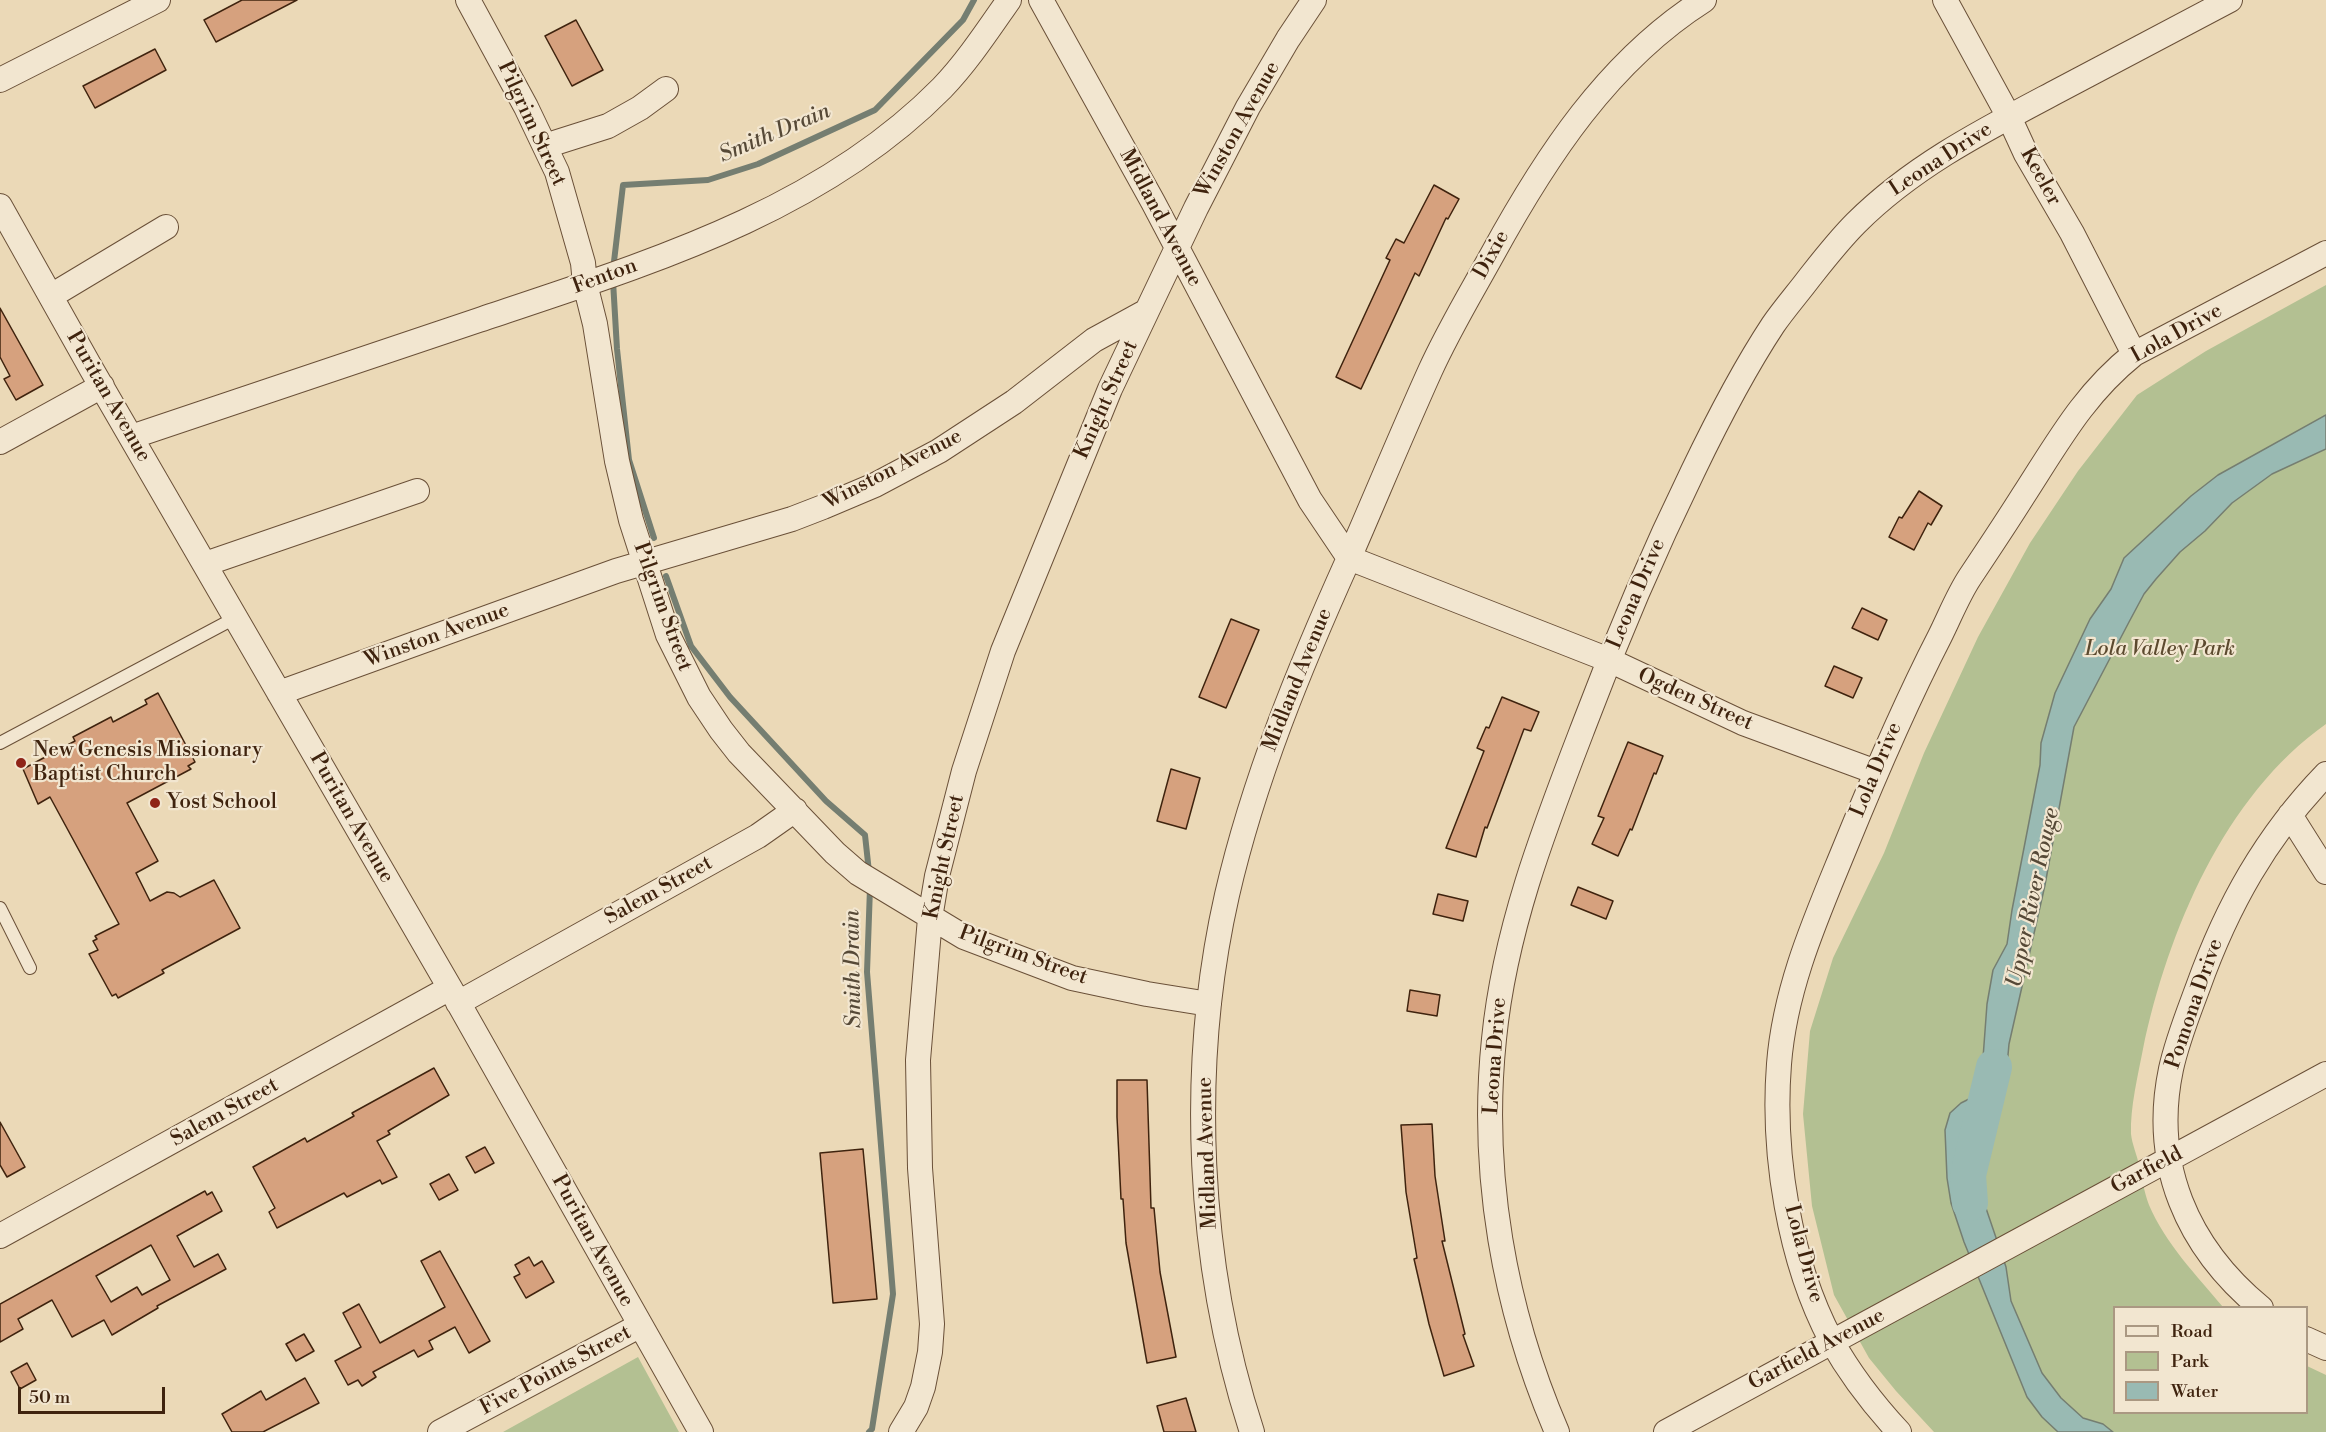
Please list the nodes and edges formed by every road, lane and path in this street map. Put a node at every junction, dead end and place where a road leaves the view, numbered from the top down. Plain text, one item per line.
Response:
1 (158, 0) edge
2 (468, 0) edge
3 (1009, 0) edge
4 (1041, 0) edge
5 (1314, 0) edge
6 (1704, 0) edge
7 (1945, 0) edge
8 (2230, 0) edge
9 (0, 80) edge
10 (666, 89) dead end
11 (2009, 117) junction
12 (546, 146) junction
13 (0, 206) edge
14 (166, 227) dead end
15 (1177, 249) junction
16 (2326, 254) edge
17 (585, 284) junction
18 (51, 296) junction
19 (1147, 311) junction
20 (2134, 354) junction
21 (102, 386) junction
22 (131, 437) junction
23 (0, 442) edge
24 (417, 491) dead end
25 (1349, 558) junction
26 (644, 562) junction
27 (205, 564) junction
28 (235, 618) junction
29 (1609, 660) junction
30 (279, 693) junction
31 (0, 743) edge
32 (1876, 772) junction
33 (2326, 774) edge
34 (795, 810) junction
35 (2290, 815) junction
36 (2326, 872) edge
37 (0, 908) edge
38 (930, 918) junction
39 (30, 968) dead end
40 (454, 996) junction
41 (1209, 1004) junction
42 (2326, 1074) edge
43 (2168, 1159) junction
44 (0, 1236) edge
45 (1968, 1268) joint
46 (2259, 1306) edge
47 (639, 1326) junction
48 (2308, 1339) edge
49 (1833, 1342) junction
50 (2326, 1348) edge
51 (440, 1432) edge
52 (701, 1432) edge
53 (901, 1432) edge
54 (1252, 1432) edge
55 (1557, 1432) edge
56 (1666, 1432) edge
57 (1899, 1432) edge

1 - 9 street
2 - 12 street, Pilgrim Street
3 - 17 street, Fenton
4 - 15 street, Midland Avenue
5 - 15 street, Winston Avenue
6 - 25 street, Dixie
7 - 11 street, Keeler
8 - 11 street, Leona Drive
10 - 12 street
11 - 20 street, Keeler
11 - 29 street, Leona Drive
12 - 17 street, Pilgrim Street
13 - 18 street, Puritan Avenue
14 - 18 street
15 - 19 street, Winston Avenue
15 - 25 street, Midland Avenue
16 - 20 street, Lola Drive
17 - 22 street, Fenton
17 - 26 street, Pilgrim Street
18 - 21 street, Puritan Avenue
19 - 26 street, Winston Avenue
19 - 38 street, Knight Street
20 - 32 street, Lola Drive
21 - 22 street, Puritan Avenue
21 - 23 street
22 - 27 street, Puritan Avenue
24 - 27 street
25 - 29 street, Ogden Street
25 - 41 street, Midland Avenue
26 - 30 street, Winston Avenue
26 - 34 street, Pilgrim Street
27 - 28 street, Puritan Avenue
28 - 30 street, Puritan Avenue
28 - 31 lane
29 - 32 street, Ogden Street
29 - 55 street, Leona Drive
30 - 40 street, Puritan Avenue
32 - 49 street, Lola Drive
33 - 35 street, Pomona Drive
34 - 38 street, Pilgrim Street
34 - 40 street, Salem Street
35 - 36 street
35 - 43 street, Pomona Drive
37 - 39 lane
38 - 41 street, Pilgrim Street
38 - 53 street, Knight Street
40 - 44 street, Salem Street
40 - 47 street, Puritan Avenue
41 - 54 street, Midland Avenue
42 - 43 street, Garfield
43 - 45 street, Garfield
43 - 46 street, Pomona Drive
45 - 49 street, Garfield Avenue
47 - 51 street, Five Points Street
47 - 52 street, Puritan Avenue
48 - 50 street
49 - 56 street, Garfield Avenue
49 - 57 street, Lola Drive

